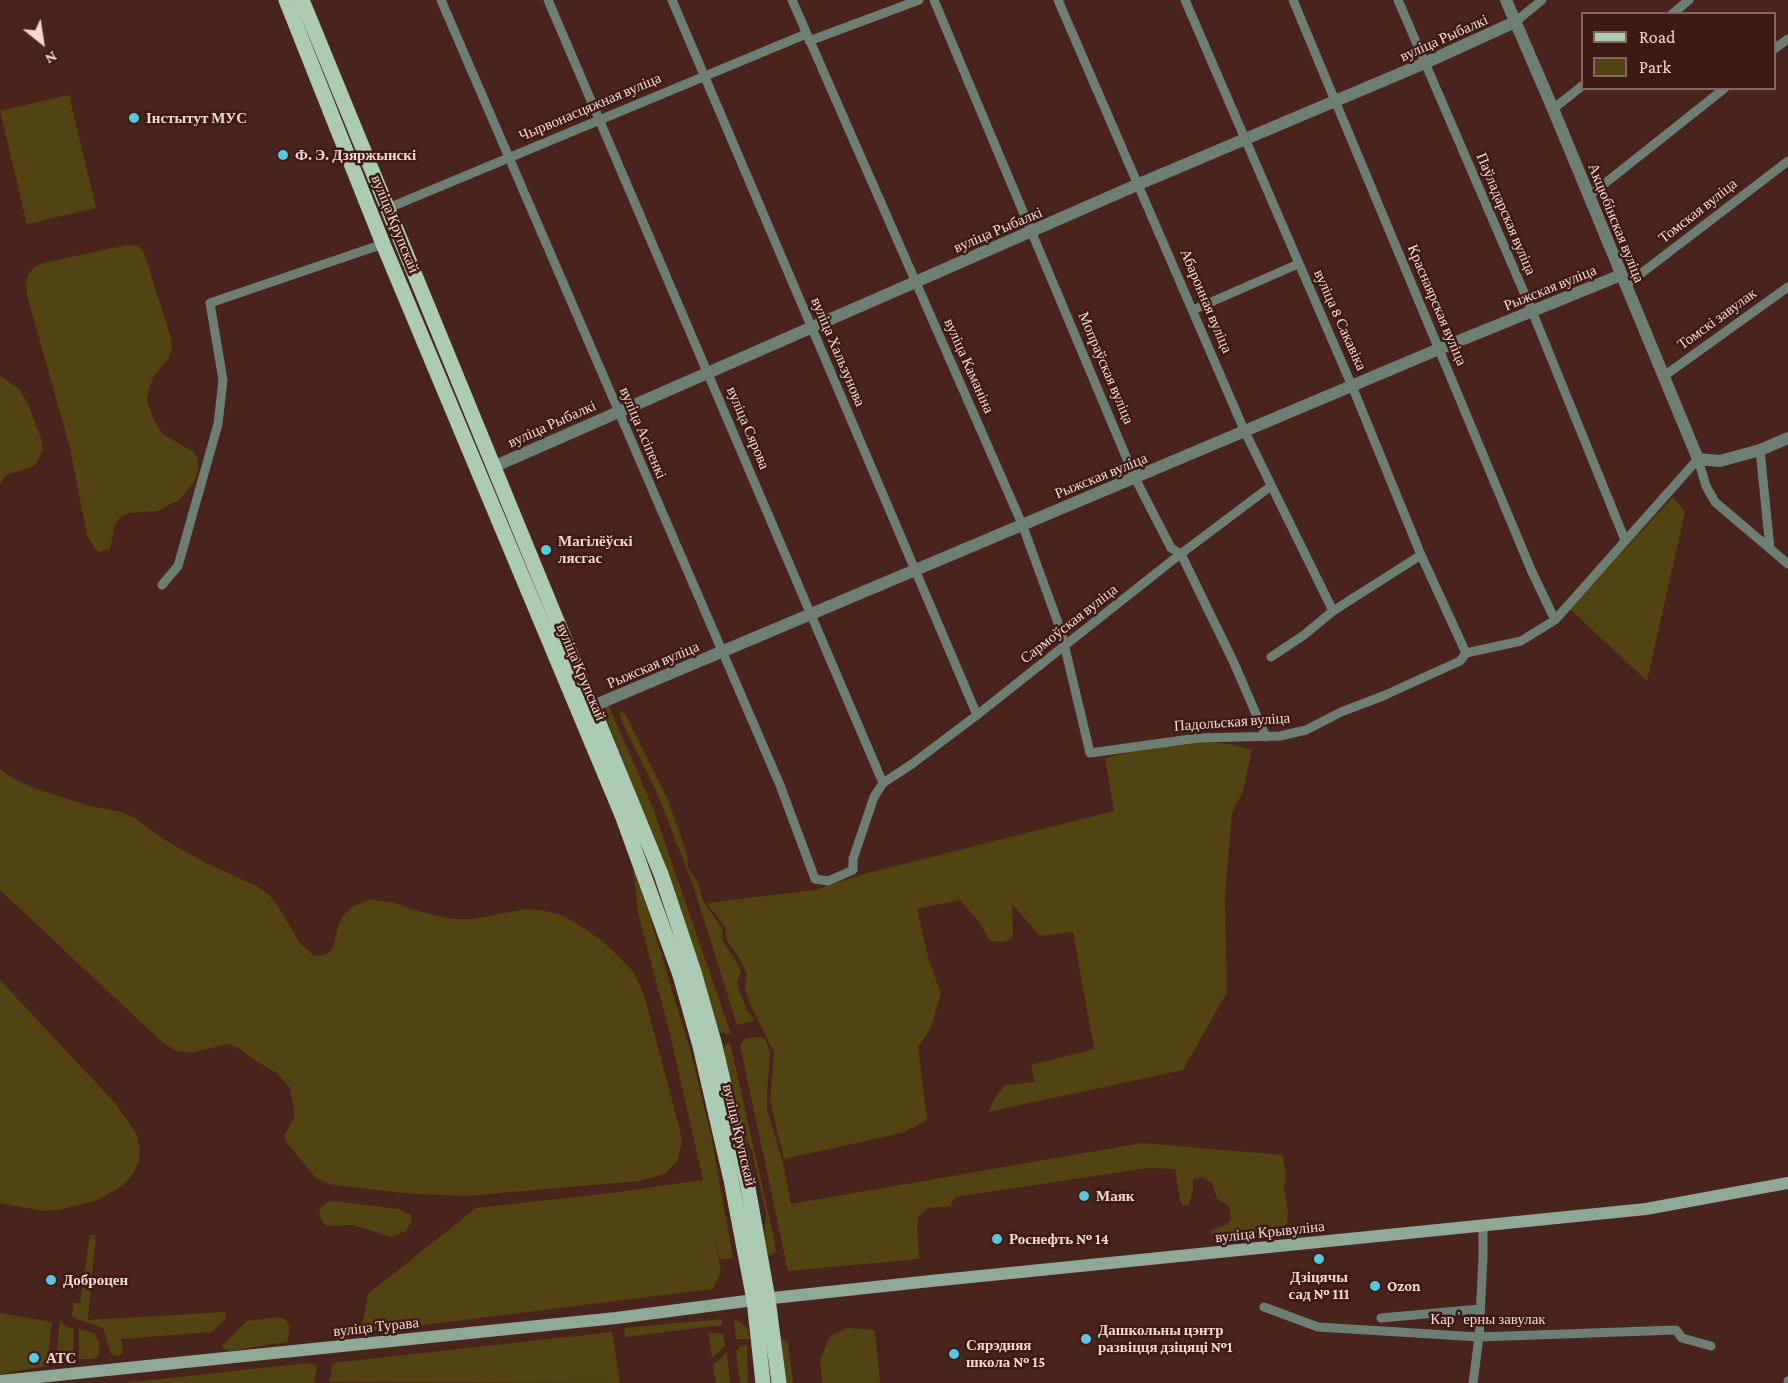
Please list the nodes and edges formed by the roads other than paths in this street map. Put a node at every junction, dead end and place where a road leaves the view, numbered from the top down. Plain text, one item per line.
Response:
1 (286, 0) edge
2 (302, 0) edge
3 (441, 0) edge
4 (549, 0) edge
5 (672, 0) edge
6 (792, 0) edge
7 (919, 0) edge
8 (934, 0) edge
9 (1058, 0) edge
10 (1185, 0) edge
11 (1293, 0) edge
12 (1398, 0) edge
13 (1506, 0) edge
14 (1542, 0) edge
15 (1689, 0) edge
16 (1674, 12) edge
17 (1515, 22) junction
18 (808, 37) junction
19 (1788, 39) edge
20 (1776, 48) edge
21 (1425, 63) junction
22 (705, 76) junction
23 (1581, 87) edge
24 (1722, 90) edge
25 (1336, 101) junction
26 (1553, 109) junction
27 (600, 119) junction
28 (1246, 139) junction
29 (510, 158) junction
30 (1788, 160) edge
31 (1139, 184) junction
32 (1589, 196) junction
33 (386, 209) junction
34 (1032, 231) junction
35 (383, 243) junction
36 (1298, 264) junction
37 (1624, 280) junction
38 (916, 282) junction
39 (1788, 288) edge
40 (1193, 310) junction
41 (1532, 311) junction
42 (811, 327) junction
43 (1439, 349) junction
44 (708, 372) junction
45 (1664, 376) junction
46 (1352, 386) junction
47 (618, 412) junction
48 (1245, 432) junction
49 (1788, 438) edge
50 (1760, 450) junction
51 (1698, 459) junction
52 (493, 467) junction
53 (1135, 478) junction
54 (1271, 486) junction
55 (1022, 524) junction
56 (1625, 540) junction
57 (1770, 549) junction
58 (1181, 554) junction
59 (1421, 555) junction
60 (1788, 564) edge
61 (915, 570) junction
62 (162, 585) dead end
63 (1333, 611) junction
64 (812, 614) junction
65 (1555, 620) junction
66 (1065, 647) junction
67 (722, 652) junction
68 (1466, 653) junction
69 (1270, 657) dead end
70 (594, 706) junction
71 (977, 715) junction
72 (1266, 737) junction
73 (1090, 753) joint
74 (883, 783) junction
75 (1788, 1183) edge
76 (1483, 1225) junction
77 (761, 1300) junction
78 (1264, 1307) dead end
79 (1480, 1309) junction
80 (1381, 1318) dead end
81 (1479, 1337) junction
82 (1711, 1346) dead end
83 (0, 1381) edge
84 (763, 1383) edge
85 (779, 1383) edge
86 (1473, 1383) edge

1 - 35 main road, вуліца Крупскай
2 - 33 main road, вуліца Крупскай
3 - 29 street, вуліца Асіпенкі
4 - 27 street, вуліца Сярова
5 - 22 street, вуліца Хальзунова
6 - 18 street, вуліца Каманіна
7 - 18 street, Чырвонасцяжная вуліца
8 - 34 street, Мопраўская вуліца
9 - 31 street, Абаронная вуліца
10 - 28 street, вуліца 8 Сакавіка
11 - 25 street, Краснаярская вуліца
12 - 21 street, Паўладарская вуліца
13 - 17 street, Акцюбінская вуліца
14 - 17 street
15 - 16 street
17 - 21 street, вуліца Рыбалкі
17 - 26 street, Акцюбінская вуліца
18 - 22 street, Чырвонасцяжная вуліца
18 - 38 street, вуліца Каманіна
19 - 20 street
21 - 25 street, вуліца Рыбалкі
21 - 41 street, Паўладарская вуліца
22 - 27 street, Чырвонасцяжная вуліца
22 - 42 street, вуліца Хальзунова
23 - 26 street
24 - 32 street
25 - 28 street, вуліца Рыбалкі
25 - 43 street, Краснаярская вуліца
26 - 32 street, Акцюбінская вуліца
27 - 29 street, Чырвонасцяжная вуліца
27 - 44 street, вуліца Сярова
28 - 31 street, вуліца Рыбалкі
28 - 36 street, вуліца 8 Сакавіка
29 - 33 street, Чырвонасцяжная вуліца
29 - 47 street, вуліца Асіпенкі
30 - 37 street, Томская вуліца
31 - 34 street, вуліца Рыбалкі
31 - 40 street, Абаронная вуліца
32 - 37 street, Акцюбінская вуліца
33 - 52 main road, вуліца Крупскай
34 - 38 street, вуліца Рыбалкі
34 - 53 street, Мопраўская вуліца
35 - 62 street
35 - 77 main road, вуліца Крупскай
36 - 40 street
36 - 46 street, вуліца 8 Сакавіка
37 - 41 street, Рыжская вуліца
37 - 45 street, Акцюбінская вуліца
38 - 42 street, вуліца Рыбалкі
38 - 55 street, вуліца Каманіна
39 - 45 street, Томскі завулак
40 - 48 street, Абаронная вуліца
41 - 43 street, Рыжская вуліца
41 - 56 street, Паўладарская вуліца
42 - 44 street, вуліца Рыбалкі
42 - 61 street, вуліца Хальзунова
43 - 46 street, Рыжская вуліца
43 - 65 street, Краснаярская вуліца
44 - 47 street, вуліца Рыбалкі
44 - 64 street, вуліца Сярова
45 - 51 street, Акцюбінская вуліца
46 - 48 street, Рыжская вуліца
46 - 59 street, вуліца 8 Сакавіка
47 - 52 street, вуліца Рыбалкі
47 - 67 street, вуліца Асіпенкі
48 - 53 street, Рыжская вуліца
48 - 54 street, Абаронная вуліца
49 - 50 street
50 - 51 street
50 - 57 street
51 - 56 street
51 - 57 street
52 - 70 main road, вуліца Крупскай
53 - 55 street, Рыжская вуліца
53 - 58 street, Мопраўская вуліца
54 - 58 street, Сармоўская вуліца
54 - 63 street, Абаронная вуліца
55 - 61 street, Рыжская вуліца
55 - 66 street, вуліца Каманіна
56 - 65 street
57 - 60 street
58 - 66 street, Сармоўская вуліца
58 - 72 street, Мопраўская вуліца
59 - 63 street
59 - 68 street, вуліца 8 Сакавіка
61 - 64 street, Рыжская вуліца
61 - 71 street, вуліца Хальзунова
63 - 69 street
64 - 67 street, Рыжская вуліца
64 - 74 street, вуліца Сярова
65 - 68 street
66 - 71 street, Сармоўская вуліца
66 - 73 street, вуліца Каманіна
67 - 70 street, Рыжская вуліца
67 - 74 street, вуліца Асіпенкі
68 - 72 street, Падольская вуліца
70 - 77 main road, вуліца Крупскай
71 - 74 street, Сармоўская вуліца
72 - 73 street, Падольская вуліца
75 - 76 main road, вуліца Крывуліна
76 - 77 main road, вуліца Крывуліна
76 - 79 street
77 - 83 main road, вуліца Турава
77 - 84 main road, вуліца Крупскай
77 - 85 main road, вуліца Крупскай
78 - 81 street, Карʼерны завулак
79 - 80 street
79 - 81 street
81 - 82 street, Карʼерны завулак
81 - 86 street

